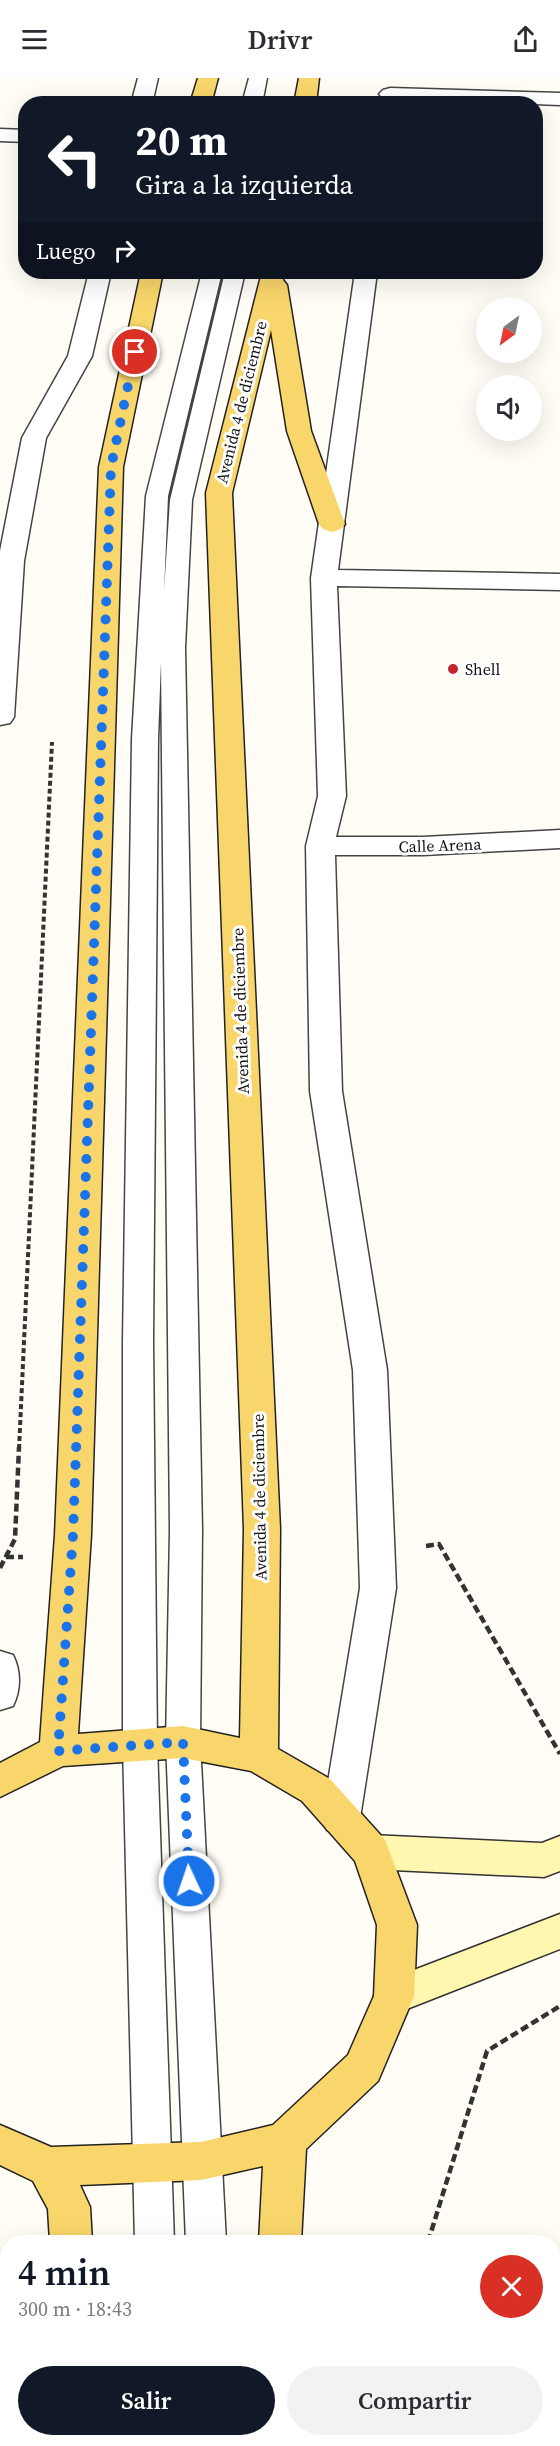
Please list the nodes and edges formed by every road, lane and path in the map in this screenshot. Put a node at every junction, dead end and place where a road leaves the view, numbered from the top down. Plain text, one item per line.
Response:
1 (148, 78) edge
2 (208, 78) edge
3 (258, 78) edge
4 (309, 78) edge
5 (391, 92) edge
6 (143, 96) edge
7 (202, 96) edge
8 (254, 96) edge
9 (306, 96) edge
10 (488, 96) edge
11 (543, 98) edge
12 (560, 99) edge
13 (0, 135) edge
14 (18, 136) edge
15 (97, 279) edge
16 (151, 279) edge
17 (210, 279) edge
18 (233, 279) edge
19 (271, 279) edge
20 (274, 279) edge
21 (365, 279) edge
22 (332, 524) junction
23 (324, 578) junction
24 (560, 582) edge
25 (0, 717) edge
26 (560, 839) edge
27 (320, 846) junction
28 (0, 1666) edge
29 (0, 1695) edge
30 (183, 1742) junction
31 (140, 1745) junction
32 (58, 1751) junction
33 (259, 1757) junction
34 (0, 1781) edge
35 (341, 1818) junction
36 (371, 1852) junction
37 (560, 1853) edge
38 (560, 1932) edge
39 (394, 1995) junction
40 (560, 2006) edge
41 (285, 2141) junction
42 (0, 2144) edge
43 (201, 2161) junction
44 (150, 2163) junction
45 (48, 2167) junction
46 (71, 2235) edge
47 (154, 2235) edge
48 (206, 2235) edge
49 (280, 2235) edge
50 (430, 2235) edge

1 - 6 street
2 - 7 main road
3 - 8 lane
4 - 9 main road
5 - 10 street
11 - 12 street
13 - 14 street
15 - 25 street
16 - 32 main road
17 - 31 lane
18 - 30 lane
19 - 33 main road, Avenida 4 de diciembre
20 - 22 main road
21 - 22 street
22 - 23 street
23 - 24 street
23 - 27 street
26 - 27 street, Calle Arena
27 - 35 street
28 - 29 street
30 - 31 main road
30 - 33 main road
30 - 43 lane
31 - 32 main road
31 - 44 lane
32 - 34 main road
33 - 35 main road
35 - 36 main road
36 - 37 main road
36 - 39 main road
38 - 39 main road
39 - 41 main road
40 - 50 path
41 - 43 main road
41 - 49 main road
42 - 45 main road
43 - 44 main road
43 - 48 lane
44 - 45 main road
44 - 47 lane
45 - 46 main road

